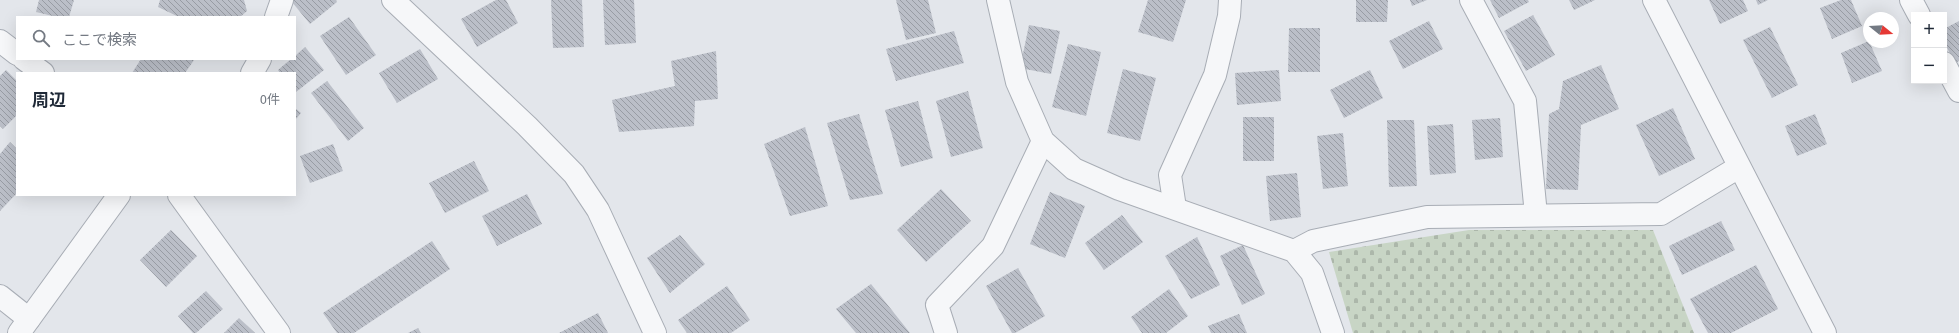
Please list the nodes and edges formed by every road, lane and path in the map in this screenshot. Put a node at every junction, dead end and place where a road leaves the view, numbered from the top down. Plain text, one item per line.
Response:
1 (282, 0) edge
2 (392, 0) edge
3 (998, 0) edge
4 (1230, 0) edge
5 (1471, 0) edge
6 (1654, 0) edge
7 (1911, 0) edge
8 (1917, 12) edge
9 (276, 16) edge
10 (0, 41) edge
11 (16, 53) edge
12 (25, 60) edge
13 (259, 60) edge
14 (1947, 69) edge
15 (42, 72) edge
16 (253, 72) edge
17 (1959, 91) edge
18 (1043, 141) junction
19 (1739, 167) junction
20 (118, 196) edge
21 (179, 196) edge
22 (1175, 208) junction
23 (1536, 215) junction
24 (1294, 251) junction
25 (0, 296) edge
26 (24, 326) edge
27 (279, 333) edge
28 (655, 333) edge
29 (946, 333) edge
30 (1333, 333) edge
31 (1825, 333) edge

1 - 9 street
2 - 28 street
3 - 18 street
4 - 22 street
5 - 23 street
6 - 19 street
7 - 8 street
10 - 11 street
12 - 15 street
13 - 16 street
14 - 17 street
18 - 22 street
18 - 29 street
19 - 23 street
19 - 31 street
20 - 26 street
21 - 27 street
22 - 24 street
23 - 24 street
24 - 30 street
25 - 26 street

